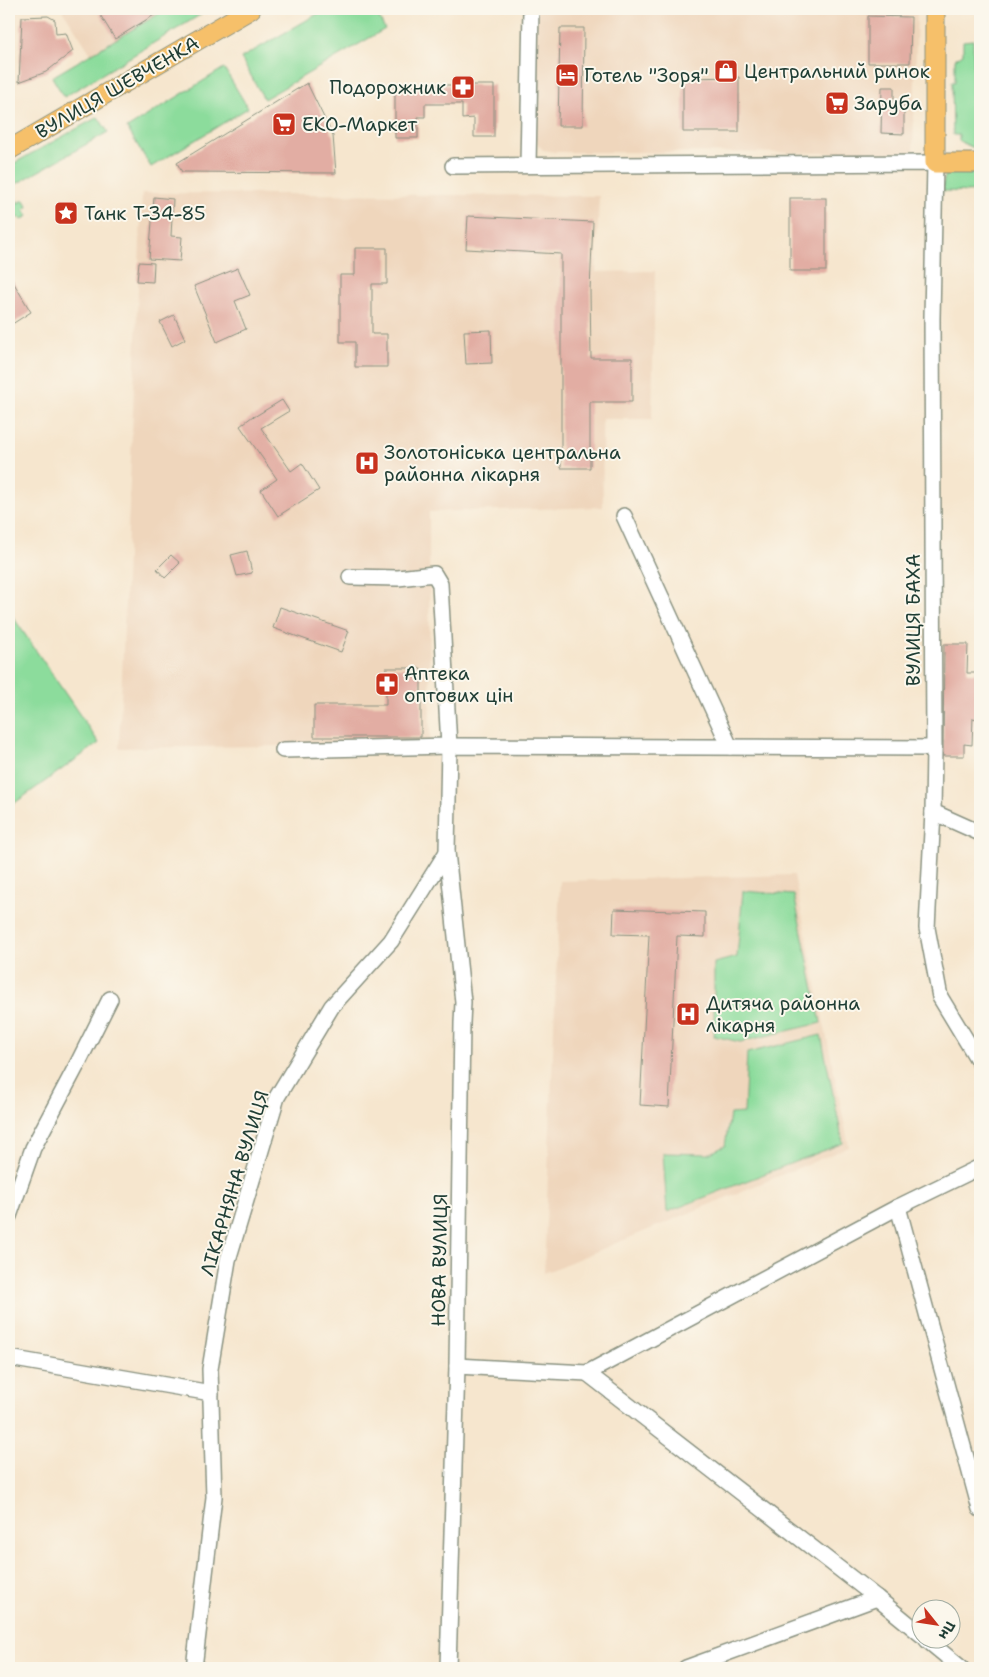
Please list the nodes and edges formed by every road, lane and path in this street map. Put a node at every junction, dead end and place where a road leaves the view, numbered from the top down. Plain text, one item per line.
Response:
1 (251, 9) edge
2 (531, 9) edge
3 (935, 9) edge
4 (9, 150) edge
5 (935, 163) junction
6 (980, 163) edge
7 (528, 165) junction
8 (453, 166) dead end
9 (624, 516) dead end
10 (350, 577) dead end
11 (449, 746) junction
12 (730, 747) junction
13 (934, 748) junction
14 (282, 750) dead end
15 (933, 812) junction
16 (980, 833) edge
17 (447, 852) junction
18 (110, 999) dead end
19 (980, 1063) edge
20 (980, 1167) edge
21 (898, 1207) junction
22 (9, 1216) edge
23 (9, 1358) edge
24 (457, 1366) junction
25 (587, 1373) junction
26 (211, 1393) junction
27 (980, 1509) edge
28 (877, 1598) junction
29 (912, 1627) edge
30 (939, 1650) edge
31 (194, 1668) edge
32 (448, 1668) edge
33 (686, 1668) edge
34 (961, 1668) edge

1 - 4 main road, ВУЛИЦЯ ШЕВЧЕНКА
2 - 7 street
3 - 5 main road
5 - 6 main road
5 - 7 street
5 - 13 street, ВУЛИЦЯ БАХА
7 - 8 street
9 - 12 street
10 - 11 street
11 - 12 street
11 - 14 street
11 - 17 street
12 - 13 street
13 - 15 street, ВУЛИЦЯ БАХА
15 - 16 street
15 - 19 street, ВУЛИЦЯ БАХА
17 - 24 street, НОВА ВУЛИЦЯ
17 - 26 street, ЛІКАРНЯНА ВУЛИЦЯ
18 - 22 street
20 - 21 street
21 - 25 street
21 - 27 street
23 - 26 street
24 - 25 street
24 - 32 street, НОВА ВУЛИЦЯ
25 - 28 street
26 - 31 street, ЛІКАРНЯНА ВУЛИЦЯ
28 - 29 street
28 - 33 street
30 - 34 street

